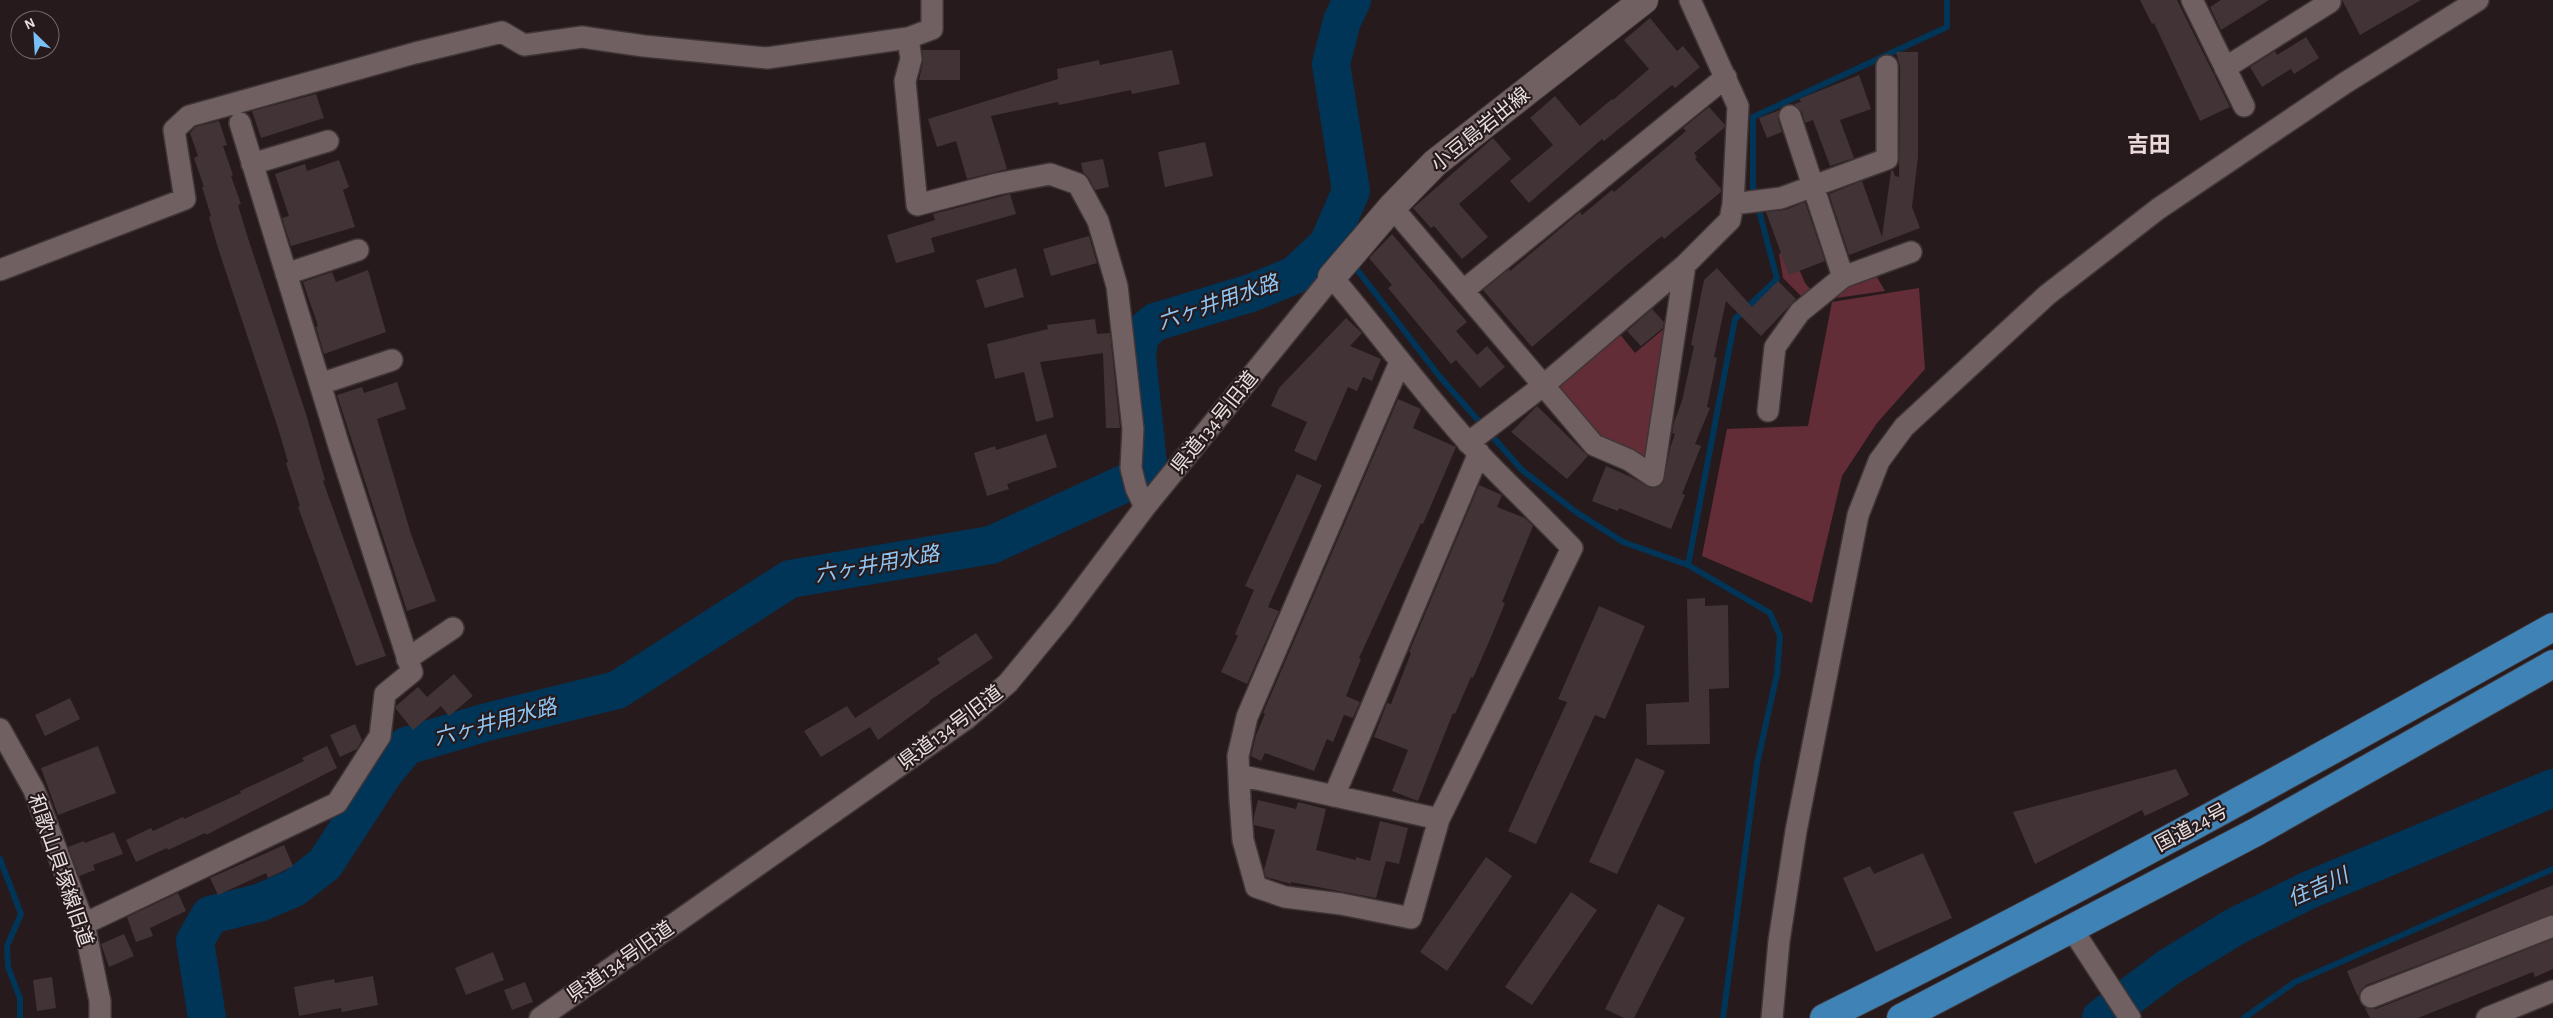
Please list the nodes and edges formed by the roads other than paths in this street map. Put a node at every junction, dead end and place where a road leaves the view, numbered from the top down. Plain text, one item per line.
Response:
1 (932, 0) edge
2 (1644, 0) edge
3 (1690, 0) edge
4 (2192, 0) edge
5 (2328, 0) edge
6 (2478, 0) edge
7 (908, 38) junction
8 (1888, 66) dead end
9 (2225, 68) junction
10 (1726, 77) junction
11 (2244, 106) dead end
12 (1790, 116) dead end
13 (240, 123) dead end
14 (328, 141) dead end
15 (252, 164) junction
16 (1814, 186) junction
17 (1749, 202) junction
18 (1392, 206) junction
19 (358, 250) dead end
20 (1911, 252) dead end
21 (1685, 265) junction
22 (0, 270) edge
23 (286, 274) junction
24 (1332, 277) junction
25 (1843, 277) junction
26 (1464, 290) junction
27 (392, 360) dead end
28 (1400, 362) junction
29 (320, 384) junction
30 (1544, 385) junction
31 (1768, 411) dead end
32 (1475, 443) junction
33 (1137, 488) junction
34 (2553, 627) edge
35 (453, 628) dead end
36 (408, 659) junction
37 (2553, 664) edge
38 (0, 730) edge
39 (1239, 775) junction
40 (1334, 796) junction
41 (1439, 819) junction
42 (84, 924) junction
43 (2553, 926) edge
44 (2072, 929) junction
45 (2553, 991) edge
46 (2371, 997) dead end
47 (100, 1018) edge
48 (540, 1018) edge
49 (1772, 1018) edge
50 (1824, 1018) edge
51 (1902, 1018) edge
52 (2130, 1018) edge
53 (2488, 1018) edge

1 - 7 street
2 - 18 main road, 小豆島岩出線
3 - 10 street
4 - 9 street
5 - 9 street
6 - 49 street
7 - 22 street
7 - 33 street
8 - 16 street
9 - 11 street
10 - 17 street
10 - 26 street
12 - 16 street
13 - 15 street
14 - 15 street
15 - 23 street
16 - 17 street
16 - 25 street
17 - 21 street
18 - 24 main road, 小豆島岩出線
18 - 26 street
19 - 23 street
20 - 25 street
21 - 30 street
21 - 30 street
23 - 29 street
24 - 28 street
24 - 33 street, 県道134号旧道
25 - 31 street
26 - 30 street
27 - 29 street
28 - 32 street
28 - 39 street
29 - 36 street
30 - 32 street
32 - 40 street
32 - 41 street
33 - 48 street, 県道134号旧道
34 - 50 highway, 国道24号
35 - 36 street
36 - 42 street
37 - 44 highway, 国道24号
38 - 42 street, 和歌山貝塚線旧道
39 - 40 street
39 - 41 street
40 - 41 street
42 - 47 street, 和歌山貝塚線旧道
43 - 46 street
44 - 51 highway, 国道24号
44 - 52 street
45 - 53 street

